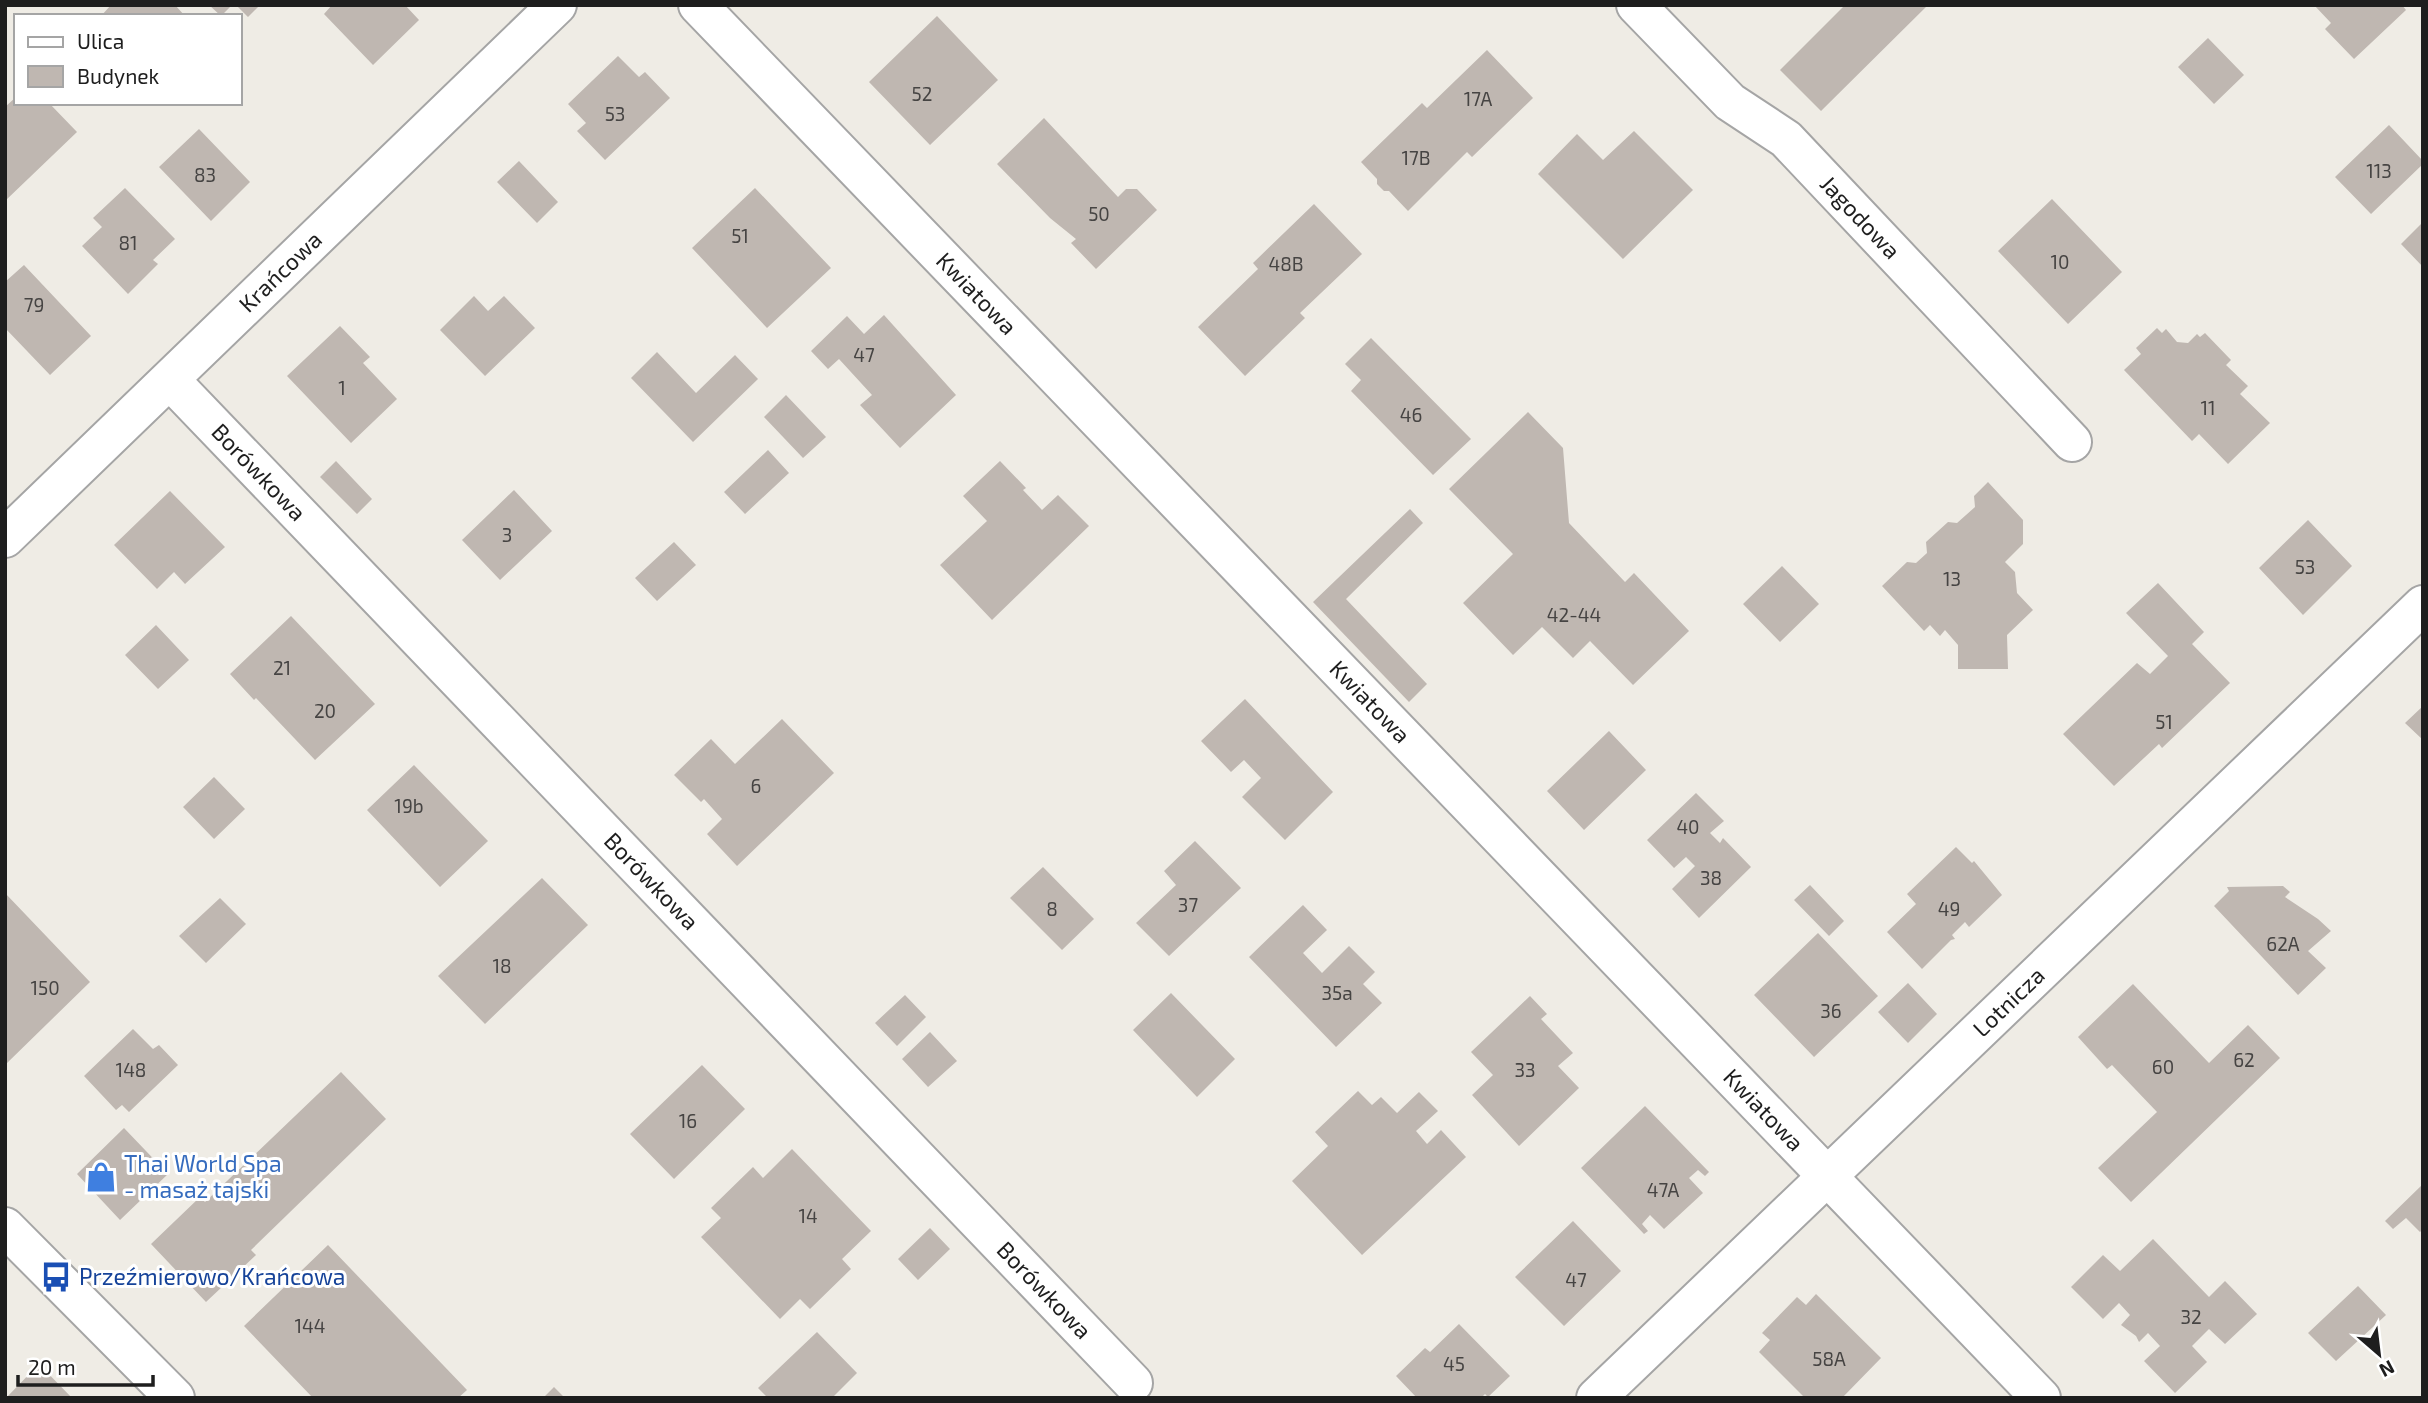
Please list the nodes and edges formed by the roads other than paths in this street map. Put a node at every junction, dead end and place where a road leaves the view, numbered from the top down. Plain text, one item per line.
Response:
1 (557, 5) edge
2 (698, 5) edge
3 (1636, 5) edge
4 (170, 380) junction
5 (2072, 442) dead end
6 (5, 538) edge
7 (2423, 605) edge
8 (1828, 1175) junction
9 (5, 1227) edge
10 (1133, 1383) dead end
11 (175, 1398) edge
12 (1596, 1398) edge
13 (2041, 1398) edge

1 - 4 street, Krańcowa
2 - 8 street, Kwiatowa
3 - 5 street, Jagodowa
4 - 6 street, Krańcowa
4 - 10 street, Borówkowa
7 - 8 street, Lotnicza
8 - 12 street, Lotnicza
8 - 13 street, Kwiatowa
9 - 11 street

